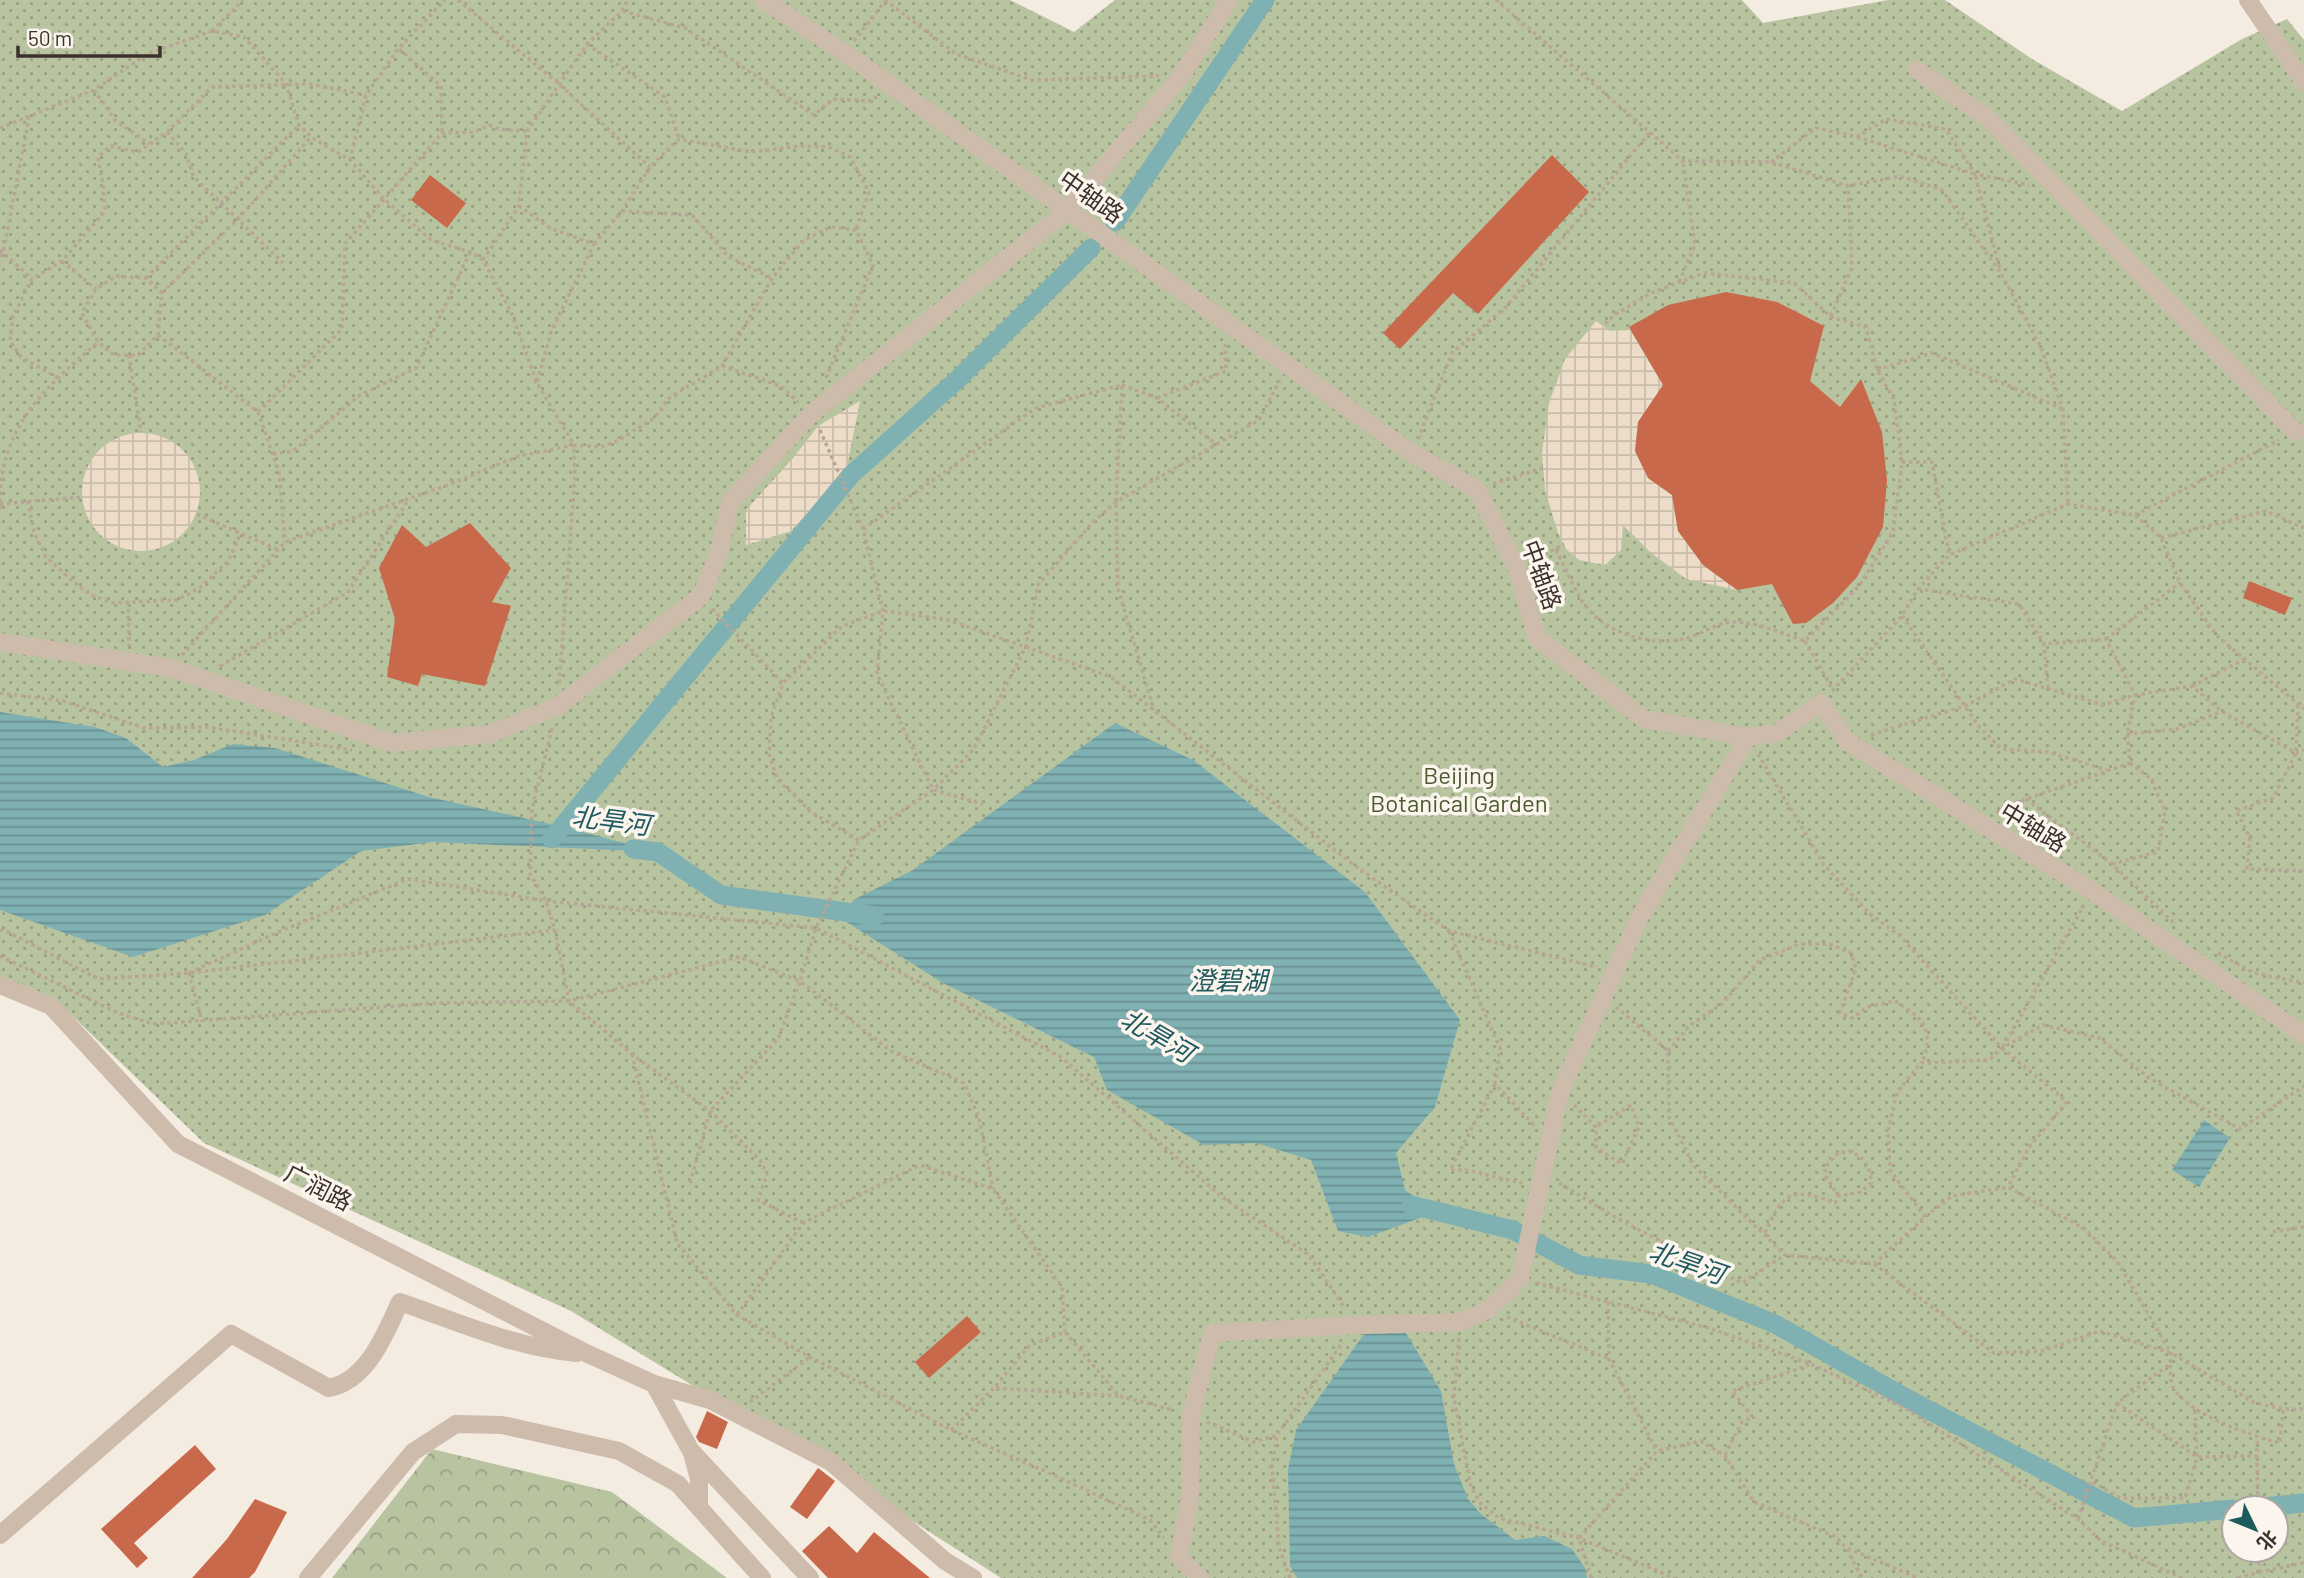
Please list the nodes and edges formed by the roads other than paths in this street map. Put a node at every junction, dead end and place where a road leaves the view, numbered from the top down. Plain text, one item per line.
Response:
1 (763, 0) edge
2 (1229, 0) edge
3 (2248, 0) edge
4 (1917, 71) dead end
5 (2300, 76) edge
6 (1068, 210) junction
7 (2296, 432) road end
8 (0, 642) edge
9 (1748, 737) junction
10 (0, 985) edge
11 (2304, 1035) edge
12 (586, 1353) junction
13 (654, 1384) junction
14 (691, 1451) junction
15 (699, 1508) junction
16 (0, 1535) edge
17 (308, 1578) edge
18 (762, 1578) edge
19 (810, 1578) edge
20 (974, 1578) edge
21 (1200, 1578) edge

1 - 6 street, 中轴路
2 - 6 street
3 - 5 street
4 - 7 street
6 - 8 street
6 - 9 street, 中轴路
9 - 11 street, 中轴路
9 - 21 street
10 - 12 street, 广润路
12 - 13 street, 广润路
12 - 16 street
13 - 14 street
13 - 20 street, 广润路
14 - 15 street
14 - 19 street
15 - 17 street
15 - 18 street

